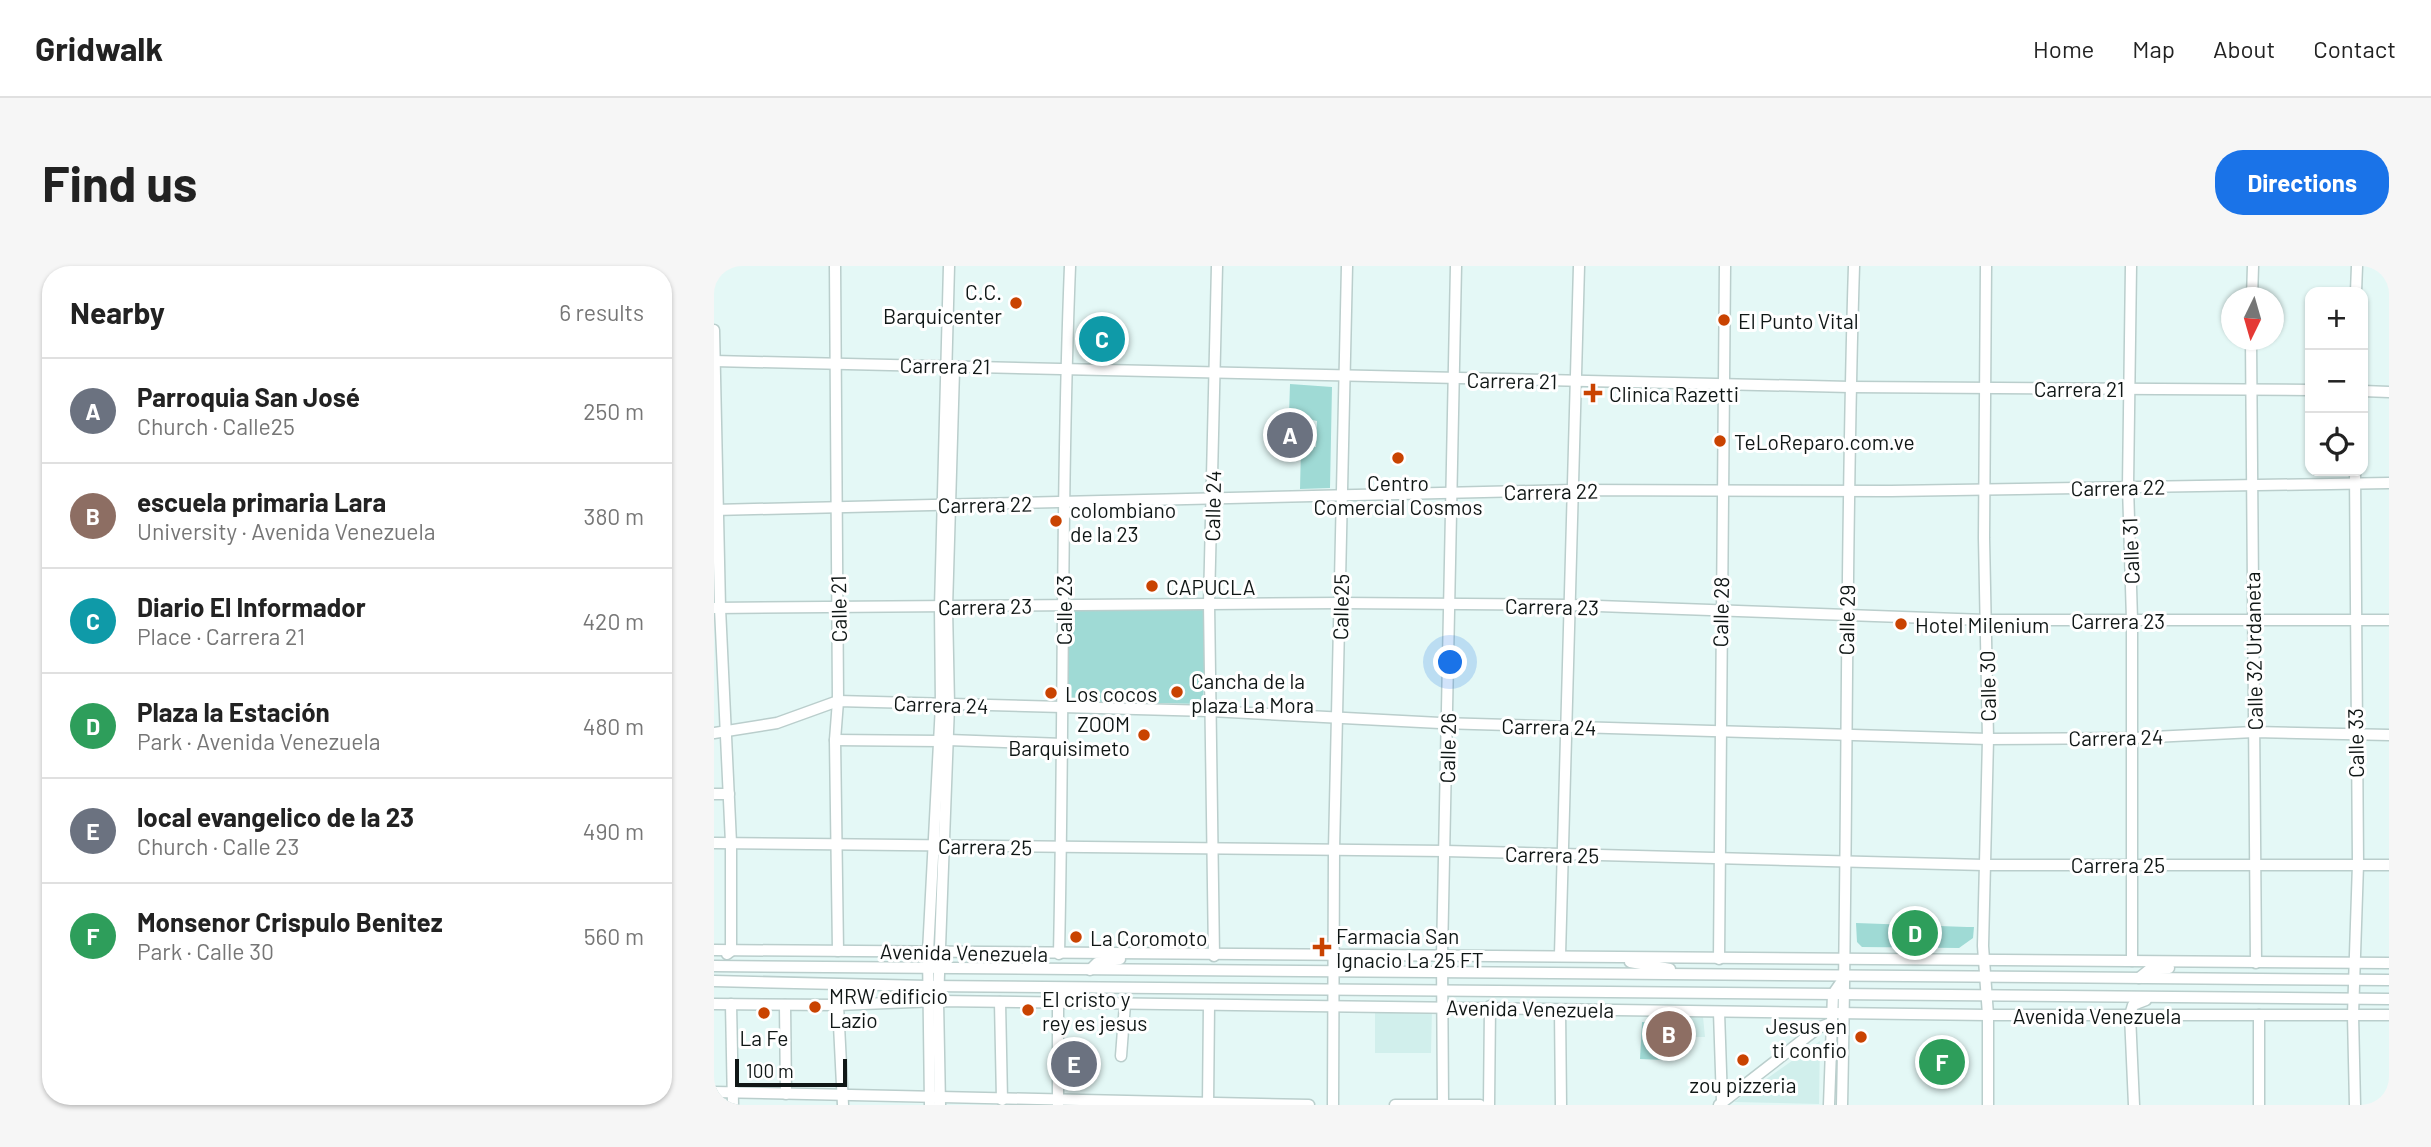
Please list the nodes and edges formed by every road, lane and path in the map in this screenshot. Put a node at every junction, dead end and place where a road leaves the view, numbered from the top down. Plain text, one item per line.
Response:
1 (835, 266) edge
2 (950, 266) edge
3 (1070, 266) edge
4 (1217, 266) edge
5 (1347, 266) edge
6 (1456, 266) edge
7 (1579, 266) edge
8 (1725, 266) edge
9 (1854, 266) edge
10 (1986, 266) edge
11 (2131, 266) edge
12 (2253, 266) edge
13 (2357, 266) edge
14 (2252, 287) edge
15 (2356, 287) edge
16 (714, 330) edge
17 (2251, 350) edge
18 (715, 361) edge
19 (834, 364) junction
20 (951, 365) junction
21 (1066, 367) junction
22 (1213, 374) junction
23 (1343, 376) junction
24 (1451, 379) junction
25 (1574, 381) junction
26 (1724, 383) junction
27 (1850, 387) junction
28 (1984, 388) junction
29 (2131, 388) junction
30 (2249, 389) junction
31 (2305, 390) edge
32 (2368, 391) edge
33 (2389, 392) edge
34 (2354, 476) edge
35 (2355, 483) junction
36 (2389, 483) edge
37 (2250, 485) junction
38 (2128, 486) junction
39 (1573, 490) junction
40 (1849, 490) junction
41 (1985, 490) junction
42 (1723, 492) junction
43 (1450, 493) junction
44 (1341, 496) junction
45 (1213, 500) junction
46 (1065, 502) junction
47 (946, 504) junction
48 (835, 508) junction
49 (716, 510) edge
50 (716, 545) edge
51 (1209, 603) junction
52 (1340, 603) junction
53 (1061, 604) junction
54 (838, 605) junction
55 (1448, 605) junction
56 (1570, 605) junction
57 (717, 608) edge
58 (943, 608) junction
59 (1720, 610) junction
60 (1846, 615) junction
61 (1985, 620) junction
62 (2132, 620) junction
63 (2354, 620) junction
64 (2389, 620) edge
65 (2253, 621) junction
66 (838, 701) junction
67 (945, 705) junction
68 (1064, 707) junction
69 (1210, 711) junction
70 (1337, 718) junction
71 (1448, 723) junction
72 (1565, 726) junction
73 (1719, 730) junction
74 (2254, 732) junction
75 (714, 733) edge
76 (727, 733) junction
77 (2354, 734) junction
78 (1844, 735) junction
79 (2389, 735) edge
80 (2133, 738) junction
81 (1988, 739) junction
82 (835, 740) junction
83 (944, 741) junction
84 (1063, 744) junction
85 (714, 794) edge
86 (729, 794) junction
87 (714, 843) edge
88 (731, 843) junction
89 (837, 844) junction
90 (940, 845) junction
91 (1062, 848) junction
92 (1335, 850) junction
93 (1211, 851) junction
94 (1445, 852) junction
95 (1561, 854) junction
96 (1718, 858) junction
97 (1845, 861) junction
98 (2133, 863) junction
99 (2254, 864) junction
100 (2358, 864) junction
101 (1984, 865) junction
102 (2389, 865) edge
103 (731, 951) junction
104 (838, 951) junction
105 (928, 952) junction
106 (940, 952) junction
107 (714, 953) edge
108 (1334, 953) junction
109 (1059, 954) junction
110 (1169, 954) junction
111 (1560, 955) junction
112 (1577, 955) junction
113 (1214, 956) junction
114 (1442, 956) junction
115 (1719, 959) junction
116 (1846, 959) junction
117 (1983, 961) junction
118 (2132, 961) junction
119 (2222, 962) junction
120 (2355, 962) junction
121 (2256, 963) junction
122 (2389, 963) edge
123 (714, 966) edge
124 (928, 969) junction
125 (940, 969) junction
126 (1090, 970) junction
127 (1334, 972) junction
128 (1442, 973) junction
129 (1684, 974) junction
130 (1846, 975) junction
131 (1984, 976) junction
132 (2139, 978) junction
133 (2354, 979) junction
134 (2389, 980) edge
135 (714, 981) edge
136 (927, 986) junction
137 (940, 986) junction
138 (1161, 988) junction
139 (1334, 990) junction
140 (1442, 991) junction
141 (1551, 992) junction
142 (1833, 994) junction
143 (1846, 994) junction
144 (1986, 996) junction
145 (2222, 997) junction
146 (2354, 998) junction
147 (2389, 999) edge
148 (933, 1001) junction
149 (1000, 1002) junction
150 (1058, 1003) junction
151 (714, 1004) edge
152 (731, 1004) junction
153 (1125, 1004) junction
154 (785, 1005) junction
155 (838, 1005) junction
156 (1209, 1005) junction
157 (1442, 1006) junction
158 (1490, 1006) junction
159 (1333, 1008) junction
160 (1560, 1010) junction
161 (1649, 1011) junction
162 (1719, 1012) junction
163 (1815, 1013) junction
164 (1844, 1013) junction
165 (2259, 1014) junction
166 (1987, 1015) junction
167 (2130, 1015) junction
168 (2353, 1015) junction
169 (2389, 1016) edge
170 (1831, 1018) junction
171 (1818, 1028) junction
172 (1121, 1056) dead end
173 (714, 1092) edge
174 (733, 1094) junction
175 (786, 1094) junction
176 (843, 1100) edge
177 (1002, 1100) junction
178 (935, 1102) edge
179 (1058, 1102) edge
180 (1721, 1103) edge
181 (1208, 1104) edge
182 (733, 1105) edge
183 (1309, 1105) edge
184 (1333, 1105) edge
185 (1395, 1105) edge
186 (1443, 1105) edge
187 (1480, 1105) edge
188 (1489, 1105) edge
189 (1561, 1105) edge
190 (1829, 1105) edge
191 (1843, 1105) edge
192 (1988, 1105) edge
193 (2134, 1105) edge
194 (2259, 1105) edge
195 (2355, 1105) edge

1 - 19 street, Calle 21
2 - 20 street
3 - 21 street, Calle 23
4 - 22 street, Calle 24
5 - 23 street, Calle25
6 - 24 street, Calle 26
7 - 25 street
8 - 26 street, Calle 28
9 - 27 street, Calle 29
10 - 28 street, Calle 30
11 - 29 street, Calle 31
12 - 14 street
13 - 15 street
16 - 18 street
17 - 30 street, Calle 32 Urdaneta
18 - 19 street, Carrera 21
18 - 49 street
19 - 20 street, Carrera 21
19 - 48 street, Calle 21
20 - 21 street, Carrera 21
20 - 47 street
21 - 22 street, Carrera 21
21 - 46 street, Calle 23
22 - 23 street, Carrera 21
22 - 45 street, Calle 24
23 - 24 street, Carrera 21
23 - 44 street, Calle25
24 - 25 street, Carrera 21
24 - 43 street, Calle 26
25 - 26 street, Carrera 21
25 - 39 street
26 - 27 street, Carrera 21
26 - 42 street, Calle 28
27 - 28 street, Carrera 21
27 - 40 street, Calle 29
28 - 29 street, Carrera 21
28 - 41 street, Calle 30
29 - 30 street, Carrera 21
29 - 38 street, Calle 31
30 - 31 street, Carrera 21
30 - 37 street, Calle 32 Urdaneta
32 - 33 street
34 - 35 street, Calle 33
35 - 36 street, Carrera 22
35 - 37 street, Carrera 22
35 - 63 street, Calle 33
37 - 38 street, Carrera 22
37 - 65 street, Calle 32 Urdaneta
38 - 41 street, Carrera 22
38 - 62 street, Calle 31
39 - 42 street, Carrera 22
39 - 43 street, Carrera 22
39 - 56 street
40 - 41 street, Carrera 22
40 - 42 street, Carrera 22
40 - 60 street, Calle 29
41 - 61 street, Calle 30
42 - 59 street, Calle 28
43 - 44 street, Carrera 22
43 - 55 street, Calle 26
44 - 45 street, Carrera 22
44 - 52 street, Calle25
45 - 46 street, Carrera 22
45 - 51 street, Calle 24
46 - 47 street, Carrera 22
46 - 53 street, Calle 23
47 - 48 street, Carrera 22
47 - 58 street
48 - 49 street, Carrera 22
48 - 54 street, Calle 21
49 - 50 street
50 - 57 street
51 - 52 street, Carrera 23
51 - 53 street, Carrera 23
51 - 69 street, Calle 24
52 - 55 street, Carrera 23
52 - 70 street, Calle25
53 - 58 street, Carrera 23
53 - 68 street, Calle 23
54 - 57 street, Carrera 23
54 - 58 street, Carrera 23
54 - 66 street, Calle 21
55 - 56 street, Carrera 23
55 - 71 street, Calle 26
56 - 59 street, Carrera 23
56 - 72 street
57 - 76 street
58 - 67 street
59 - 60 street, Carrera 23
59 - 73 street, Calle 28
60 - 61 street, Carrera 23
60 - 78 street, Calle 29
61 - 62 street, Carrera 23
61 - 81 street, Calle 30
62 - 65 street, Carrera 23
62 - 80 street, Calle 31
63 - 64 street, Carrera 23
63 - 65 street, Carrera 23
63 - 77 street, Calle 33
65 - 74 street, Calle 32 Urdaneta
66 - 67 street, Carrera 24
66 - 76 street, Carrera 24
66 - 82 street, Calle 21
67 - 68 street, Carrera 24
67 - 83 street
68 - 69 street, Carrera 24
68 - 84 street, Calle 23
69 - 70 street, Carrera 24
69 - 93 street, Calle 24
70 - 71 street, Carrera 24
70 - 92 street, Calle25
71 - 72 street, Carrera 24
71 - 94 street, Calle 26
72 - 73 street, Carrera 24
72 - 95 street
73 - 78 street, Carrera 24
73 - 96 street, Calle 28
74 - 77 street, Carrera 24
74 - 80 street, Carrera 24
74 - 99 street, Calle 32 Urdaneta
75 - 76 street, Carrera 24
76 - 86 street
77 - 79 street, Carrera 24
77 - 100 street, Calle 33
78 - 81 street, Carrera 24
78 - 97 street, Calle 29
80 - 81 street, Carrera 24
80 - 98 street, Calle 31
81 - 101 street, Calle 30
82 - 83 street
82 - 89 street, Calle 21
83 - 84 street
83 - 90 street
84 - 91 street, Calle 23
85 - 86 street
86 - 88 street
87 - 88 street, Carrera 25
88 - 89 street, Carrera 25
88 - 103 street
89 - 90 street, Carrera 25
89 - 104 street, Calle 21
90 - 91 street, Carrera 25
90 - 105 street
90 - 106 street
91 - 93 street, Carrera 25
91 - 109 street, Calle 23
92 - 93 street, Carrera 25
92 - 94 street, Carrera 25
92 - 108 street, Calle25
93 - 113 street, Calle 24
94 - 95 street, Carrera 25
94 - 114 street, Calle 26
95 - 96 street, Carrera 25
95 - 111 street
96 - 97 street, Carrera 25
96 - 115 street, Calle 28
97 - 101 street, Carrera 25
97 - 116 street, Calle 29
98 - 99 street, Carrera 25
98 - 101 street, Carrera 25
98 - 118 street, Calle 31
99 - 100 street, Carrera 25
99 - 121 street, Calle 32 Urdaneta
100 - 102 street, Carrera 25
100 - 120 street, Calle 33
101 - 117 street, Calle 30
103 - 104 street, Avenida Venezuela
103 - 107 street, Avenida Venezuela
104 - 105 street, Avenida Venezuela
105 - 106 street, Avenida Venezuela
105 - 124 street
106 - 109 street, Avenida Venezuela
106 - 125 street
108 - 113 street, Avenida Venezuela
108 - 114 street, Avenida Venezuela
108 - 127 street, Calle25
109 - 110 street, Avenida Venezuela
110 - 113 street, Avenida Venezuela
110 - 126 street
111 - 112 street, Avenida Venezuela
111 - 114 street, Avenida Venezuela
112 - 115 street, Avenida Venezuela
112 - 129 street
114 - 128 street, Calle 26
115 - 116 street, Avenida Venezuela
116 - 117 street, Avenida Venezuela
116 - 130 street, Calle 29
117 - 118 street, Avenida Venezuela
117 - 131 street, Calle 30
118 - 119 street, Avenida Venezuela
119 - 121 street, Avenida Venezuela
119 - 132 street
120 - 121 street, Avenida Venezuela
120 - 122 street, Avenida Venezuela
120 - 133 street, Calle 33
123 - 124 street, Avenida Venezuela
124 - 125 street, Avenida Venezuela
124 - 136 street
125 - 126 street, Avenida Venezuela
125 - 137 street
126 - 127 street, Avenida Venezuela
127 - 128 street, Avenida Venezuela
127 - 139 street, Calle25
128 - 129 street, Avenida Venezuela
128 - 140 street, Calle 26
129 - 130 street, Avenida Venezuela
130 - 131 street, Avenida Venezuela
130 - 142 street
130 - 143 street, Calle 29
131 - 132 street, Avenida Venezuela
131 - 144 street, Calle 30
132 - 133 street, Avenida Venezuela
133 - 134 street, Avenida Venezuela
133 - 146 street, Calle 33
135 - 136 street, Avenida Venezuela
136 - 137 street, Avenida Venezuela
136 - 148 street
137 - 138 street, Avenida Venezuela
137 - 148 street
138 - 139 street, Avenida Venezuela
138 - 150 street
139 - 140 street, Avenida Venezuela
139 - 159 street, Calle25
140 - 141 street, Avenida Venezuela
140 - 157 street, Calle 26
141 - 142 street, Avenida Venezuela
141 - 161 street
142 - 143 street, Avenida Venezuela
142 - 170 street
143 - 144 street, Avenida Venezuela
143 - 164 street, Calle 29
144 - 145 street, Avenida Venezuela
144 - 166 street, Calle 30
145 - 146 street, Avenida Venezuela
145 - 167 street
146 - 147 street, Avenida Venezuela
146 - 168 street, Calle 33
148 - 149 street, Avenida Venezuela
148 - 155 street, Avenida Venezuela
148 - 178 street
149 - 150 street, Avenida Venezuela
149 - 177 street
150 - 153 street, Avenida Venezuela
150 - 179 street
151 - 152 street, Avenida Venezuela
152 - 154 street, Avenida Venezuela
152 - 174 street
153 - 156 street, Avenida Venezuela
153 - 172 street
154 - 155 street, Avenida Venezuela
154 - 175 street
155 - 176 street
156 - 159 street, Avenida Venezuela
156 - 181 street
157 - 158 street, Avenida Venezuela
157 - 159 street, Avenida Venezuela
157 - 186 street, Calle 26
158 - 160 street, Avenida Venezuela
158 - 188 street
159 - 184 street, Calle25
160 - 161 street, Avenida Venezuela
160 - 189 street
161 - 162 street, Avenida Venezuela
162 - 163 street, Avenida Venezuela
162 - 180 street
163 - 170 street, Avenida Venezuela
163 - 171 street
164 - 166 street, Avenida Venezuela
164 - 170 street, Avenida Venezuela
164 - 191 street, Calle 29
165 - 167 street, Avenida Venezuela
165 - 168 street, Avenida Venezuela
165 - 194 street
166 - 167 street, Avenida Venezuela
166 - 192 street, Calle 30
167 - 193 street
168 - 169 street, Avenida Venezuela
168 - 195 street, Calle 33
170 - 171 street
170 - 190 street
171 - 180 street
173 - 174 street
174 - 175 street
174 - 182 street
175 - 176 street
176 - 178 street
177 - 178 street
177 - 179 street
179 - 181 street
181 - 183 street
185 - 186 street
186 - 187 street

